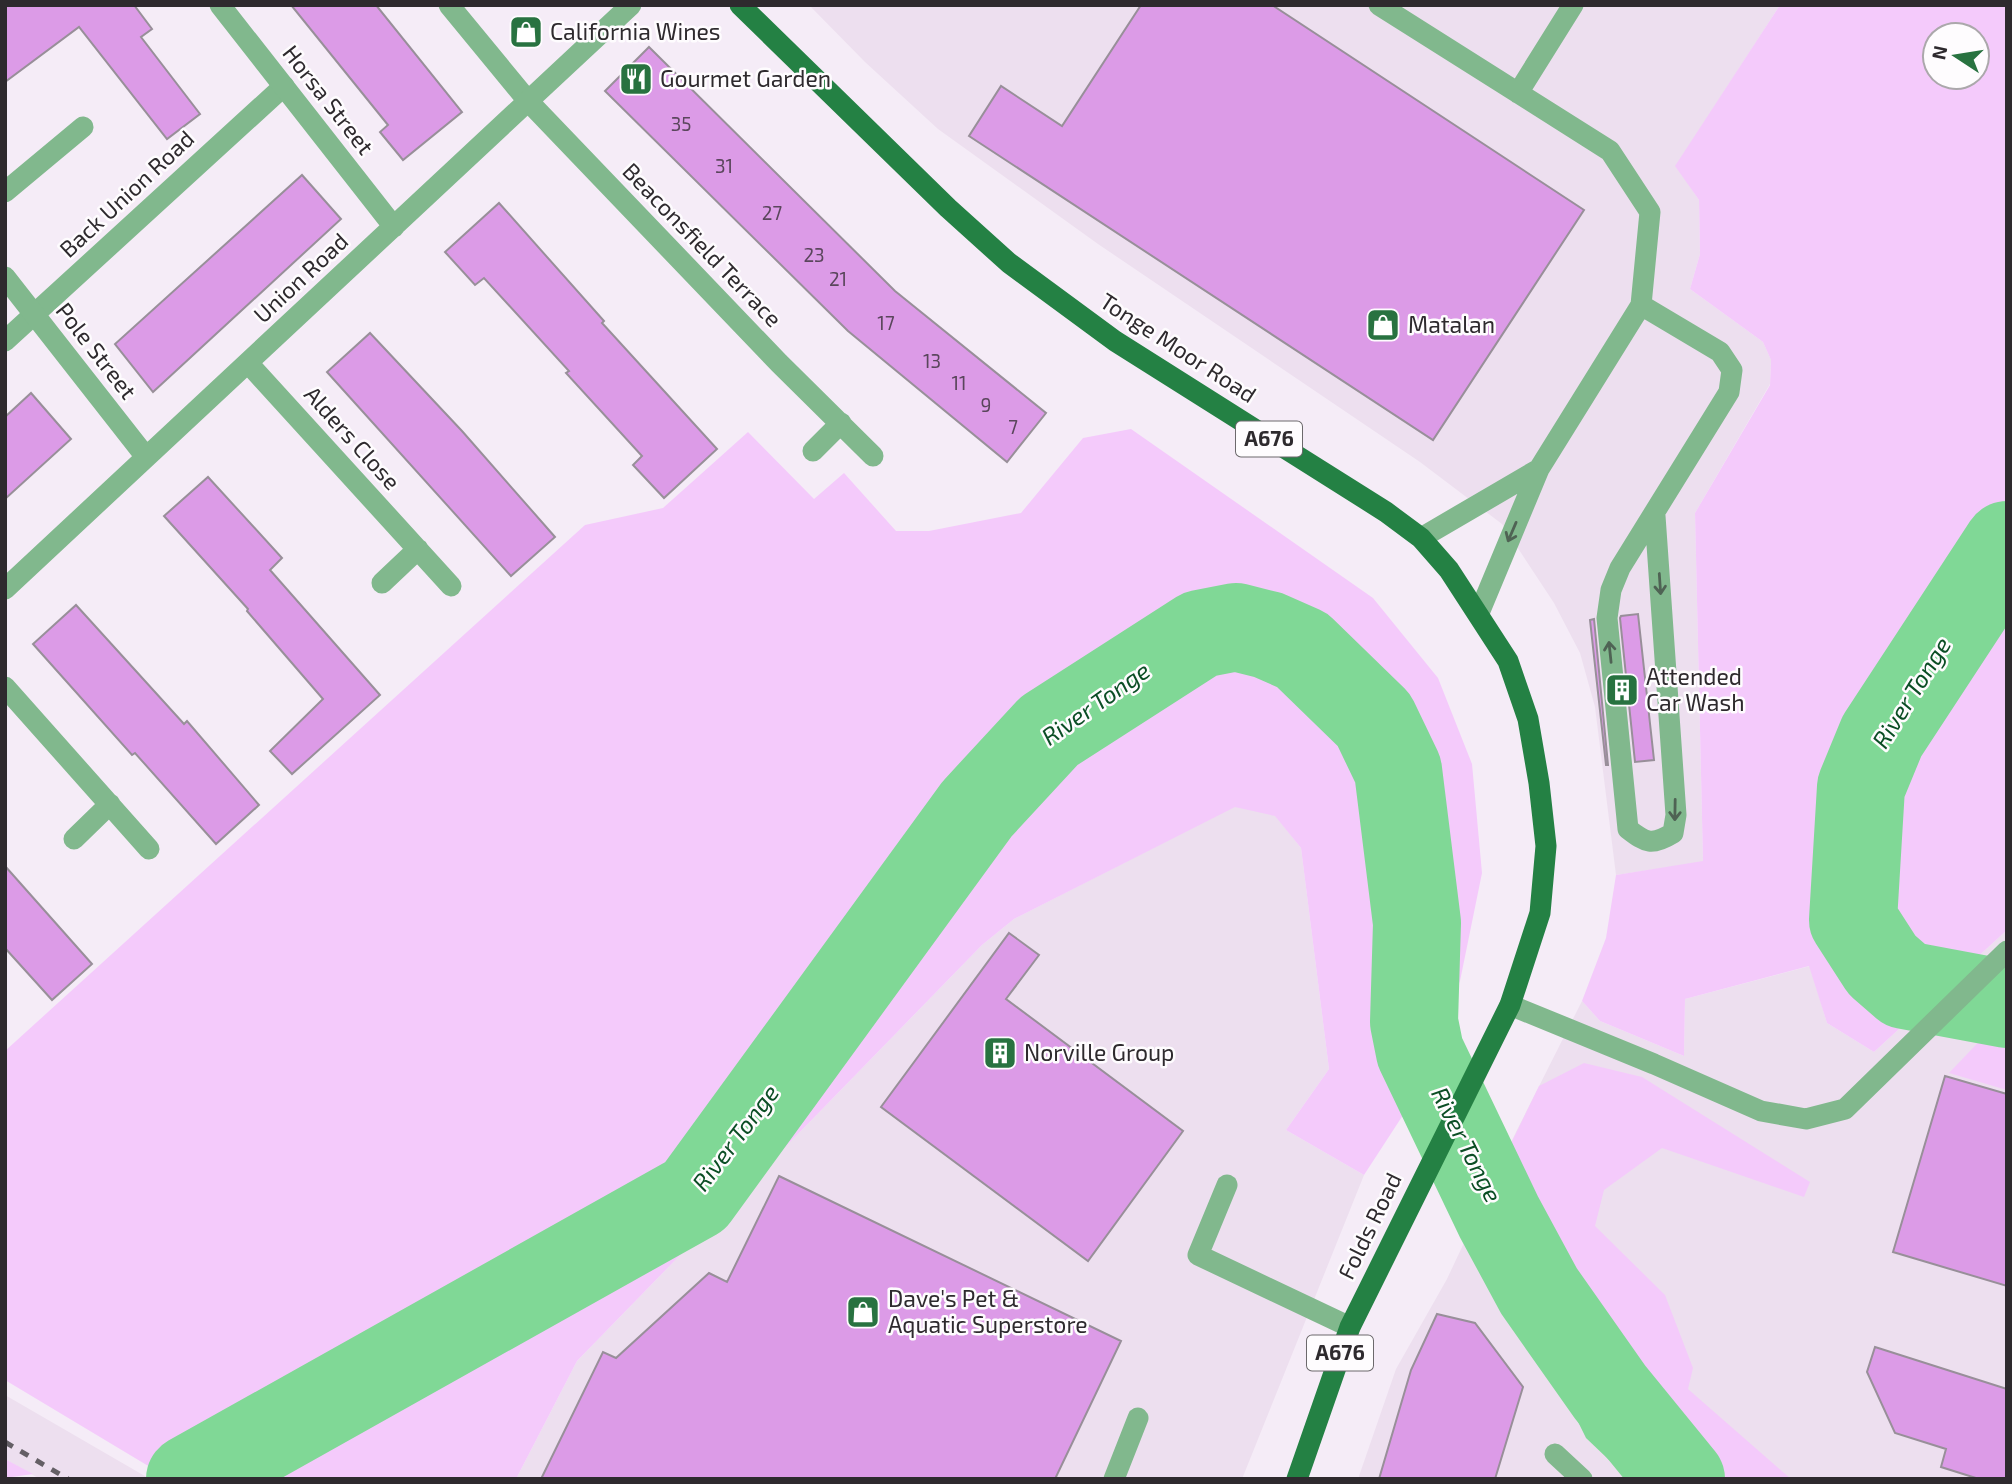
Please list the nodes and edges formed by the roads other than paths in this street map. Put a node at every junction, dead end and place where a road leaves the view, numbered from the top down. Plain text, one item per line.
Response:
1 (220, 5) edge
2 (449, 5) edge
3 (631, 5) edge
4 (740, 5) edge
5 (1379, 5) edge
6 (1573, 5) edge
7 (284, 86) junction
8 (1518, 93) junction
9 (528, 101) junction
10 (83, 127) dead end
11 (5, 192) edge
12 (394, 227) junction
13 (5, 277) edge
14 (1641, 305) junction
15 (34, 314) junction
16 (5, 341) edge
17 (247, 363) junction
18 (841, 423) junction
19 (813, 451) dead end
20 (873, 456) dead end
21 (146, 457) junction
22 (1539, 469) junction
23 (1655, 516) junction
24 (1421, 538) junction
25 (418, 549) junction
26 (382, 583) dead end
27 (451, 586) dead end
28 (5, 589) edge
29 (1479, 613) junction
30 (5, 687) edge
31 (110, 804) junction
32 (74, 839) dead end
33 (149, 849) dead end
34 (2007, 951) edge
35 (1510, 1005) junction
36 (1227, 1185) dead end
37 (1350, 1327) junction
38 (1138, 1418) dead end
39 (1555, 1454) dead end
40 (1114, 1479) edge
41 (1297, 1479) edge
42 (1582, 1479) edge

1 - 7 street, Horsa Street
2 - 9 street, Beaconsfield Terrace
3 - 9 street, Union Road
4 - 24 main road, Tonge Moor Road / A676
5 - 8 street
6 - 8 street
7 - 12 street, Horsa Street
7 - 15 street, Back Union Road
8 - 14 street
9 - 12 street, Union Road
9 - 18 street, Beaconsfield Terrace
10 - 11 street
12 - 17 street, Union Road
13 - 15 street, Pole Street
14 - 22 street
14 - 23 street
15 - 16 street, Back Union Road
15 - 21 street, Pole Street
17 - 21 street, Union Road
17 - 25 street, Alders Close
18 - 19 street
18 - 20 street, Beaconsfield Terrace
21 - 28 street, Union Road
22 - 24 street
22 -> 29 street
23 -> 23 street
24 - 29 main road, Tonge Moor Road / A676
25 - 26 street
25 - 27 street, Alders Close
29 - 35 main road, Tonge Moor Road / A676
30 - 31 street
31 - 32 street
31 - 33 street
34 - 35 street
35 - 37 main road, Folds Road / A676
36 - 37 street
37 - 41 main road, Folds Road / A676
38 - 40 street
39 - 42 street

